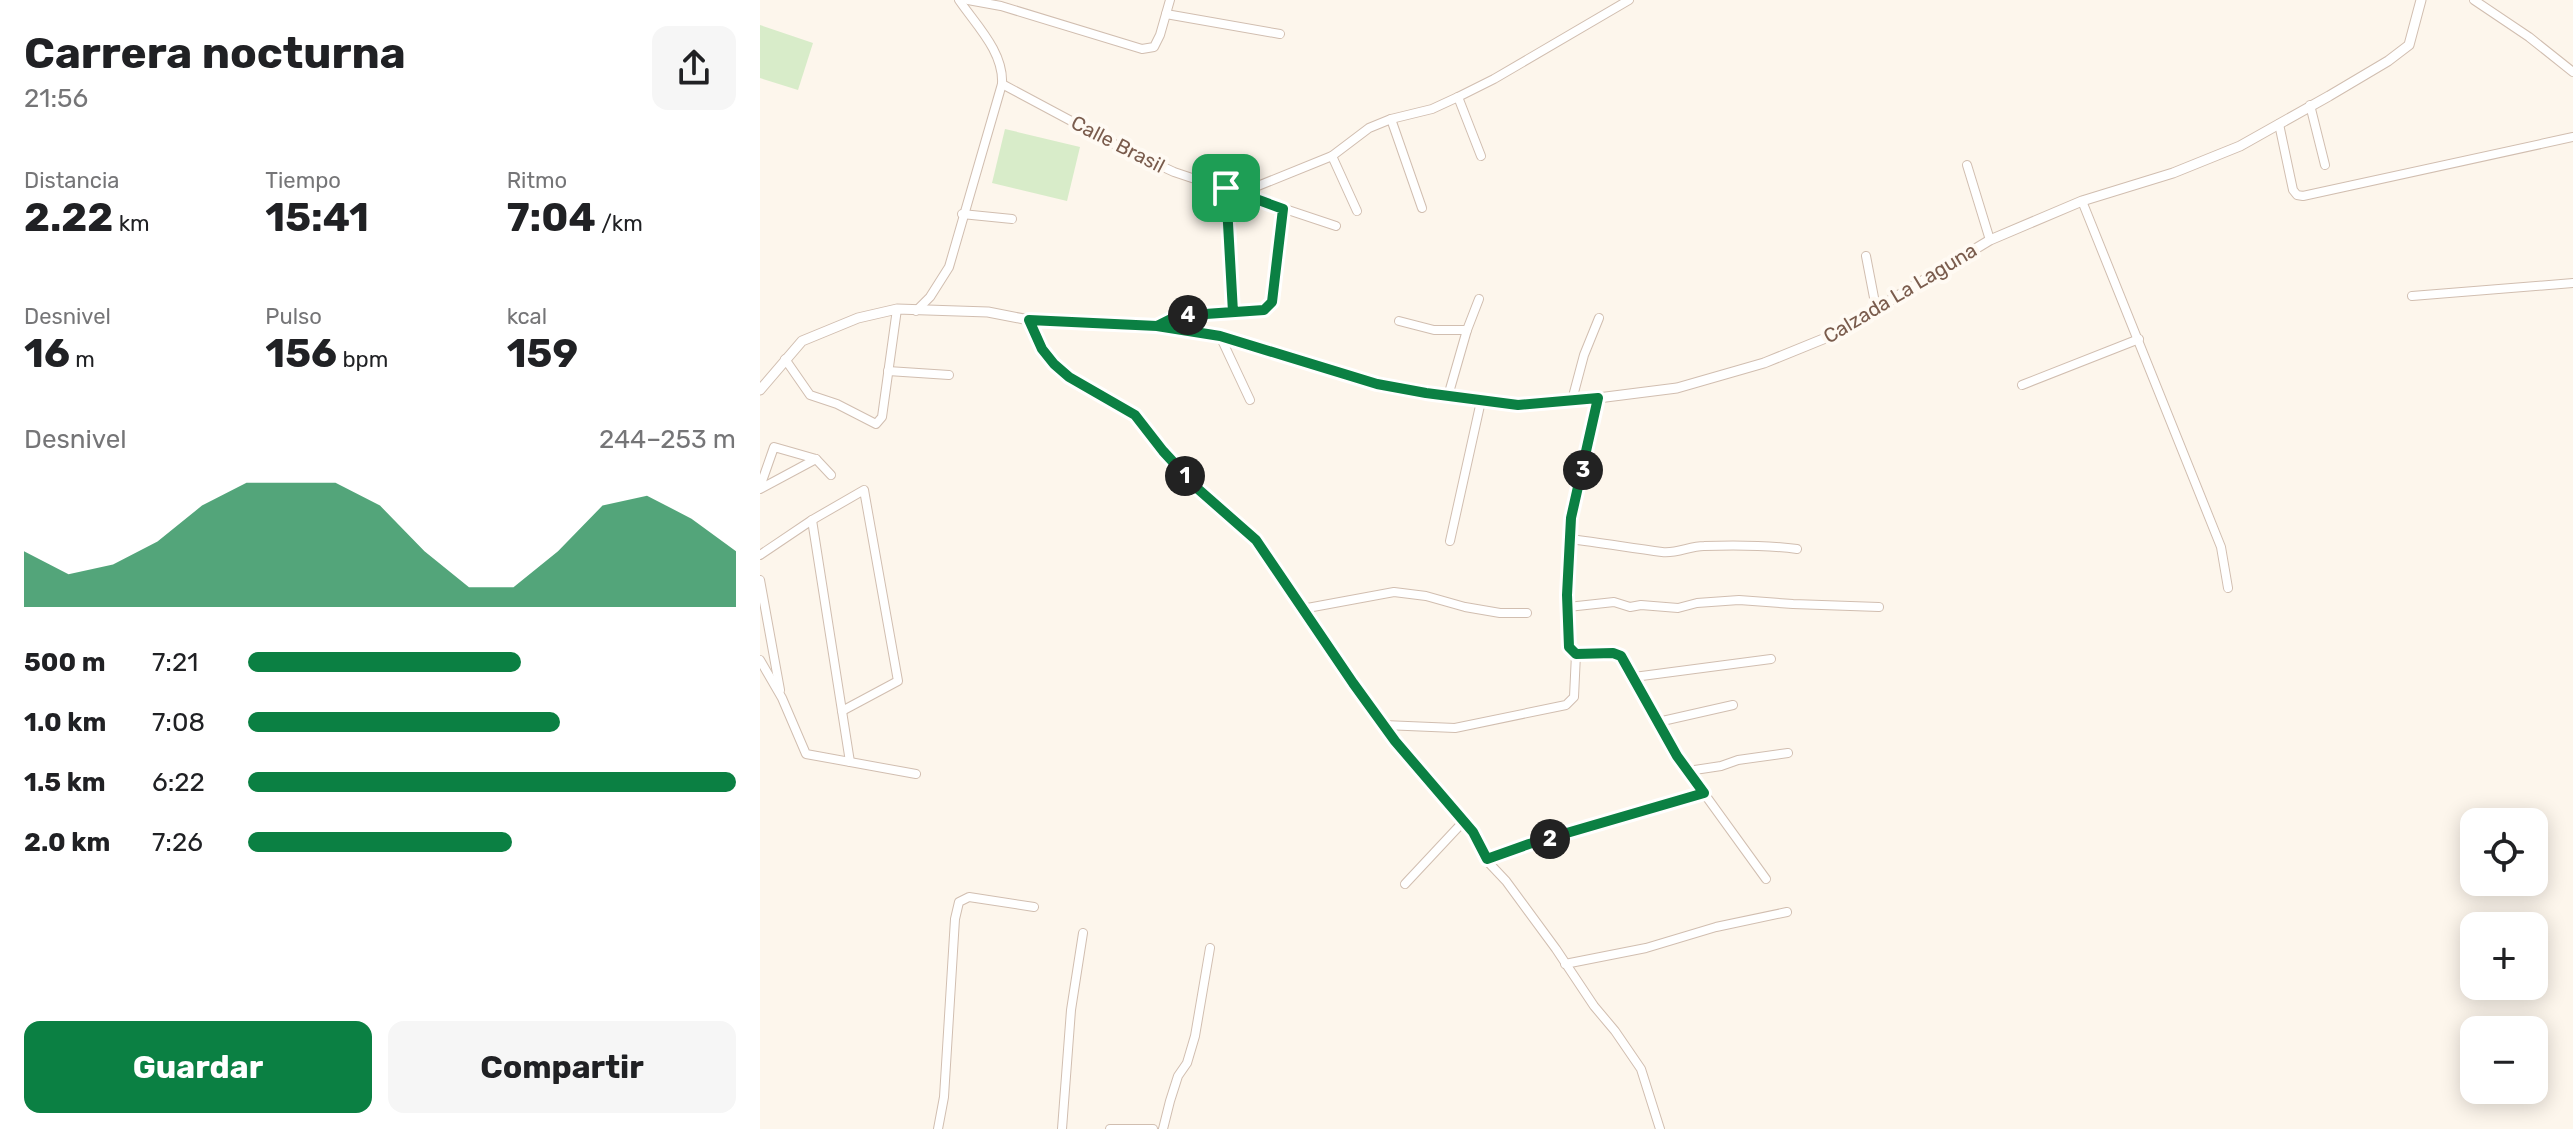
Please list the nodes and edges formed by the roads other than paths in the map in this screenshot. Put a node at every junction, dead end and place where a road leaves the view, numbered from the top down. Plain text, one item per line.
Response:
1 (959, 0) edge
2 (968, 0) edge
3 (1170, 0) edge
4 (1629, 0) edge
5 (2421, 0) edge
6 (2474, 0) edge
7 (1166, 14) junction
8 (1280, 34) dead end
9 (2573, 72) edge
10 (1002, 84) junction
11 (1458, 97) junction
12 (2310, 105) junction
13 (1391, 119) junction
14 (2279, 124) junction
15 (2573, 137) edge
16 (1332, 156) junction
17 (1481, 156) dead end
18 (1967, 165) dead end
19 (2325, 165) dead end
20 (1226, 188) junction
21 (1238, 194) junction
22 (2082, 201) junction
23 (1422, 208) dead end
24 (1283, 209) junction
25 (1357, 211) dead end
26 (962, 214) junction
27 (1012, 219) dead end
28 (1336, 226) dead end
29 (1990, 240) junction
30 (1866, 256) dead end
31 (2573, 283) edge
32 (2412, 296) dead end
33 (1479, 299) dead end
34 (1876, 308) junction
35 (897, 309) junction
36 (916, 311) junction
37 (1233, 312) junction
38 (1599, 318) dead end
39 (1029, 320) junction
40 (1399, 321) dead end
41 (1157, 326) junction
42 (1467, 330) junction
43 (1220, 336) junction
44 (2139, 339) junction
45 (785, 359) junction
46 (888, 371) junction
47 (949, 375) dead end
48 (2022, 385) dead end
49 (760, 390) edge
50 (1448, 396) junction
51 (1598, 398) junction
52 (1250, 400) dead end
53 (1572, 400) junction
54 (1481, 401) junction
55 (816, 459) junction
56 (831, 475) dead end
57 (760, 488) edge
58 (812, 520) junction
59 (1570, 539) junction
60 (1450, 541) dead end
61 (1797, 549) dead end
62 (760, 555) edge
63 (760, 580) edge
64 (2228, 588) dead end
65 (1568, 607) junction
66 (1879, 607) dead end
67 (1302, 609) junction
68 (1527, 613) dead end
69 (1576, 654) junction
70 (1771, 659) dead end
71 (760, 660) edge
72 (1634, 677) junction
73 (782, 698) junction
74 (1733, 705) dead end
75 (842, 711) junction
76 (1658, 722) junction
77 (1384, 725) junction
78 (1788, 753) dead end
79 (850, 762) junction
80 (1688, 771) junction
81 (916, 774) dead end
82 (1704, 793) junction
83 (1463, 822) junction
84 (1487, 859) junction
85 (1766, 879) dead end
86 (1405, 884) dead end
87 (1034, 907) dead end
88 (1787, 912) dead end
89 (1083, 933) dead end
90 (1210, 948) dead end
91 (1565, 964) junction
92 (938, 1129) edge
93 (1062, 1129) edge
94 (1110, 1129) edge
95 (1153, 1129) edge
96 (1163, 1129) edge
97 (1660, 1129) edge

1 - 10 street
2 - 7 street
3 - 7 street
4 - 11 street
5 - 12 street, Calzada La Laguna
6 - 9 street
7 - 8 street
10 - 20 street, Calle Brasil
10 - 26 street
11 - 13 street
11 - 17 street
12 - 14 street, Calzada La Laguna
12 - 19 street
13 - 16 street
13 - 23 street
14 - 15 street
14 - 22 street, Calzada La Laguna
16 - 21 street
16 - 25 street
18 - 29 street
20 - 21 street, Calle Brasil
20 - 37 street
21 - 24 street, Calle Brasil
22 - 29 street, Calzada La Laguna
22 - 44 street
24 - 28 street, Calle Brasil
24 - 37 street
26 - 27 street
26 - 36 street
29 - 34 street, Calzada La Laguna
30 - 34 street
31 - 32 street
33 - 42 street
34 - 51 street, Calzada La Laguna
35 - 36 street, Calzada La Laguna
35 - 45 street, Calzada La Laguna
35 - 46 street
36 - 39 street, Calzada La Laguna
37 - 41 street
38 - 53 street
39 - 41 street, Calzada La Laguna
39 - 67 street
40 - 42 street
41 - 43 street, Calzada La Laguna
42 - 50 street
43 - 50 street, Calzada La Laguna
43 - 52 street
44 - 48 street
44 - 64 street
45 - 46 street
45 - 49 street, Calzada La Laguna
46 - 47 street
50 - 54 street, Calzada La Laguna
51 - 53 street, Calzada La Laguna
51 - 59 street
53 - 54 street, Calzada La Laguna
54 - 60 street
55 - 56 street
55 - 57 street
55 - 57 street
58 - 62 street
58 - 75 street
58 - 75 street
59 - 61 street
59 - 65 street
63 - 73 street
65 - 66 street
65 - 69 street
67 - 68 street
67 - 77 street
69 - 72 street
69 - 77 street
70 - 72 street
71 - 73 street
72 - 76 street
73 - 79 street
74 - 76 street
75 - 79 street
76 - 80 street
77 - 83 street
78 - 80 street
79 - 81 street
80 - 82 street
82 - 84 street
82 - 85 street
83 - 84 street
83 - 86 street
84 - 91 street
87 - 92 street
88 - 91 street
89 - 93 street
90 - 96 street
91 - 97 street
94 - 95 street

